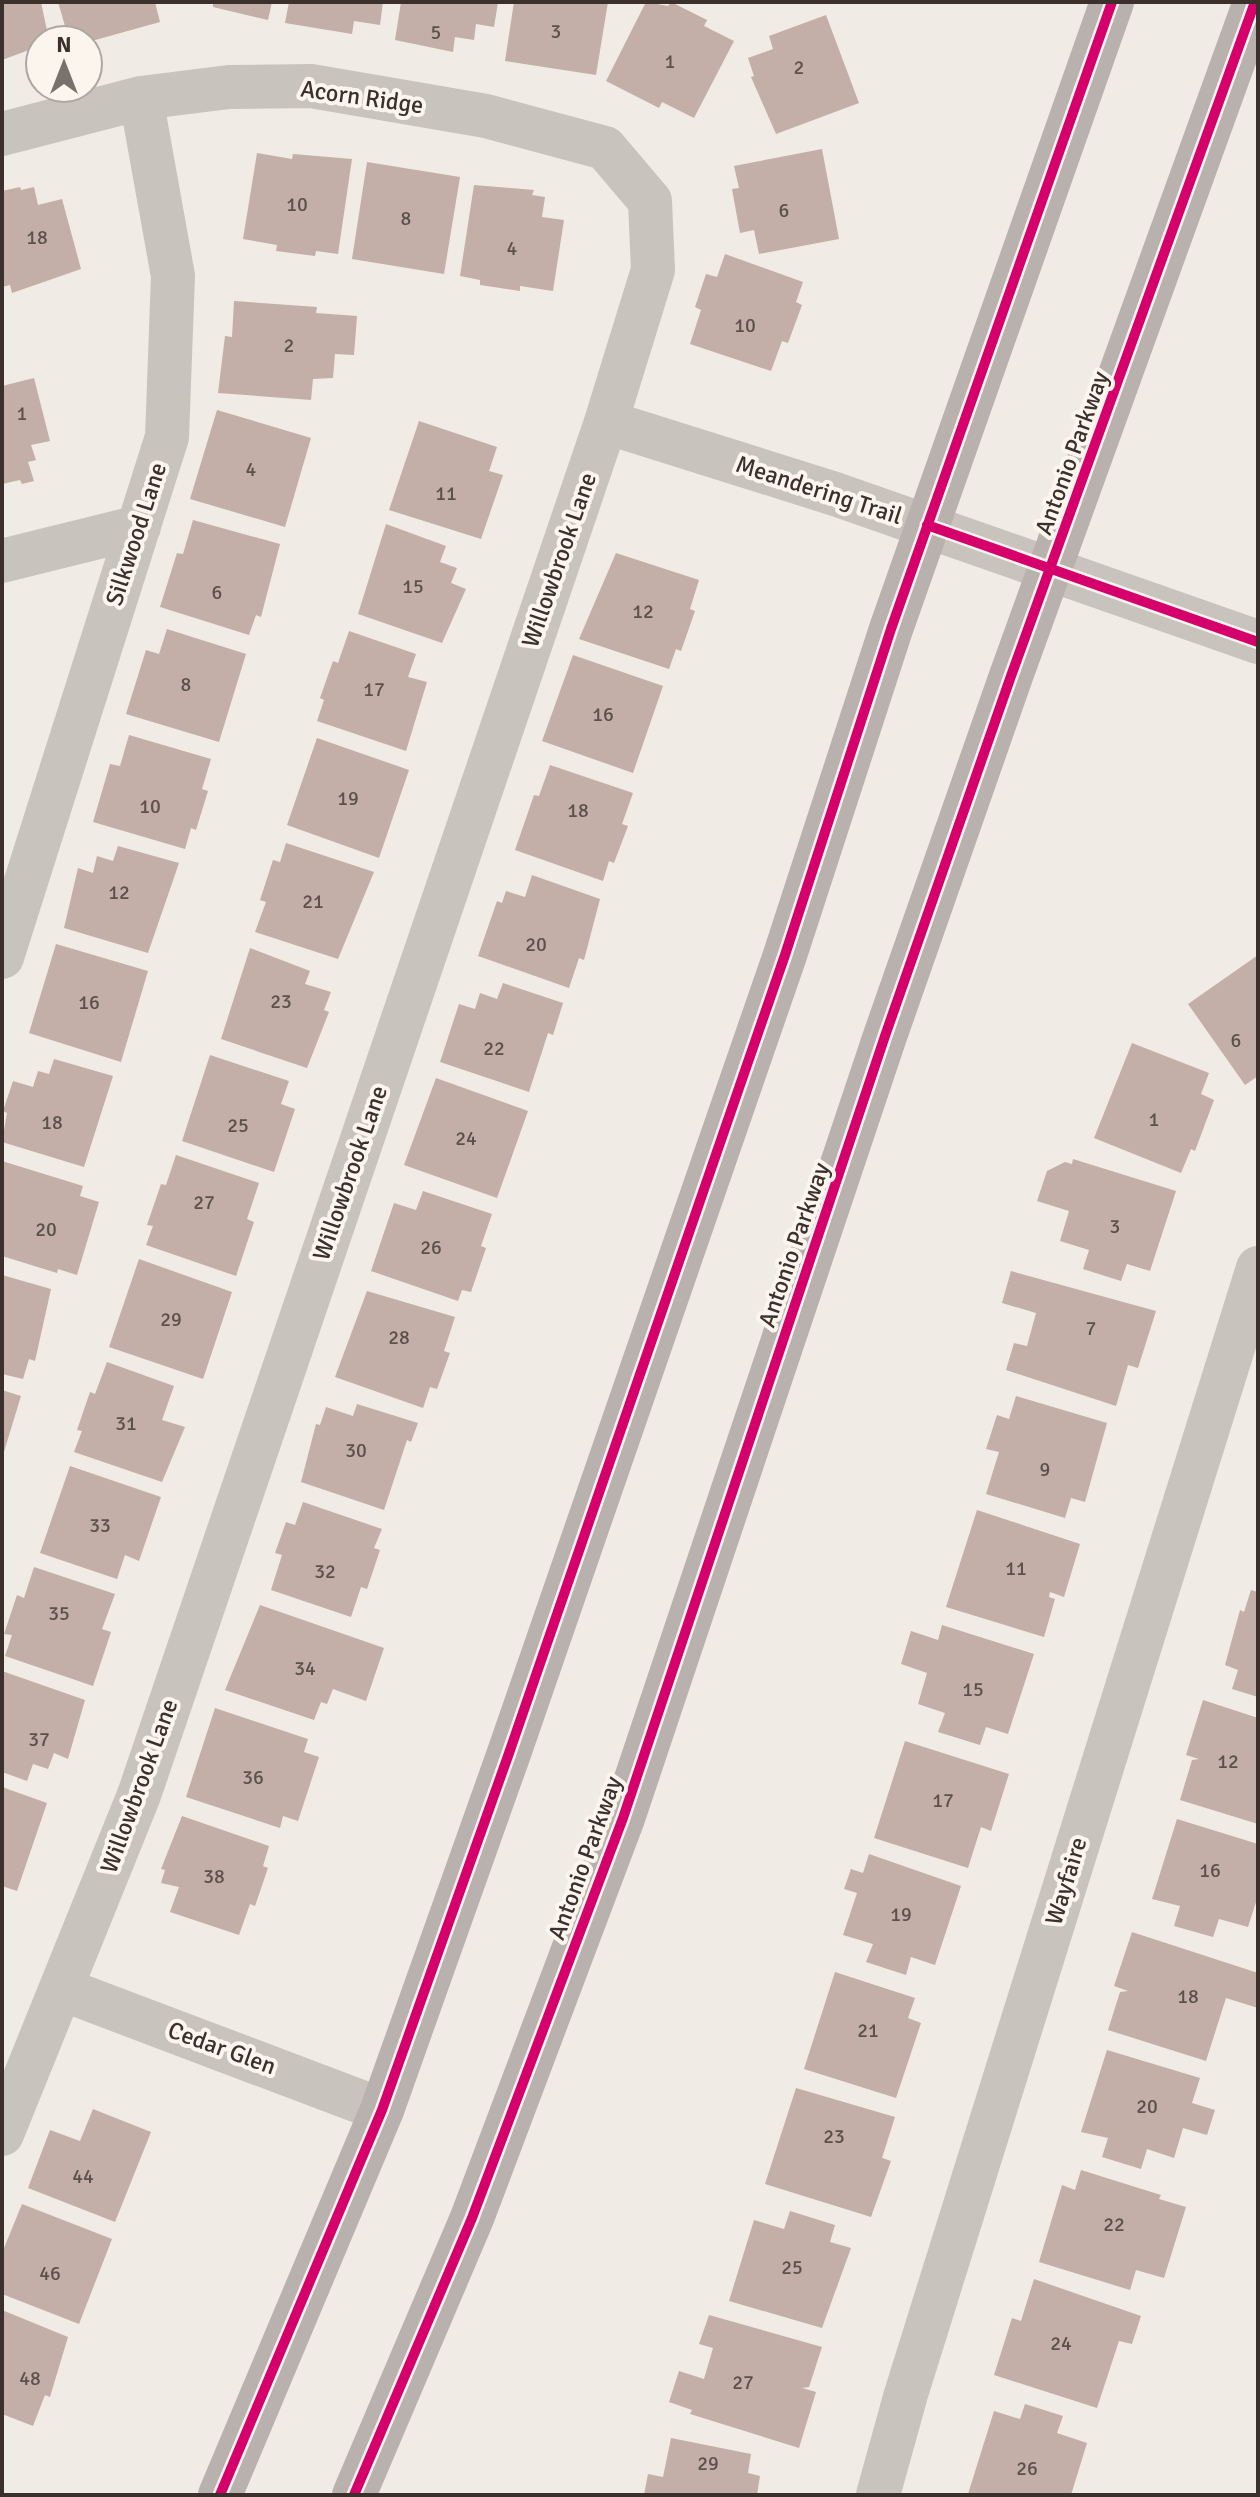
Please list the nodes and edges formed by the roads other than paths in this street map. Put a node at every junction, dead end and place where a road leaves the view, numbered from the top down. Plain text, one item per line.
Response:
1 (1112, 2) edge
2 (1255, 2) edge
3 (141, 98) junction
4 (2, 134) edge
5 (650, 201) joint
6 (606, 422) junction
7 (927, 525) junction
8 (139, 527) junction
9 (2, 561) edge
10 (1052, 569) junction
11 (1258, 642) edge
12 (2, 957) edge
13 (1258, 1268) edge
14 (62, 1989) junction
15 (382, 2110) junction
16 (2, 2134) edge
17 (220, 2495) edge
18 (354, 2495) edge
19 (878, 2495) edge

1 - 7 main road
2 - 10 main road, Antonio Parkway
3 - 4 street, Acorn Ridge
3 - 5 street, Acorn Ridge
3 - 8 street, Silkwood Lane
5 - 6 street, Willowbrook Lane
6 - 7 street, Meandering Trail
6 - 14 street, Willowbrook Lane
7 - 10 street, Meandering Trail
7 - 15 main road
8 - 9 street
8 - 12 street, Silkwood Lane
10 - 11 street, Meandering Trail
10 - 18 main road, Antonio Parkway
13 - 19 street, Wayfaire
14 - 15 street, Cedar Glen
14 - 16 street, Willowbrook Lane
15 - 17 main road

